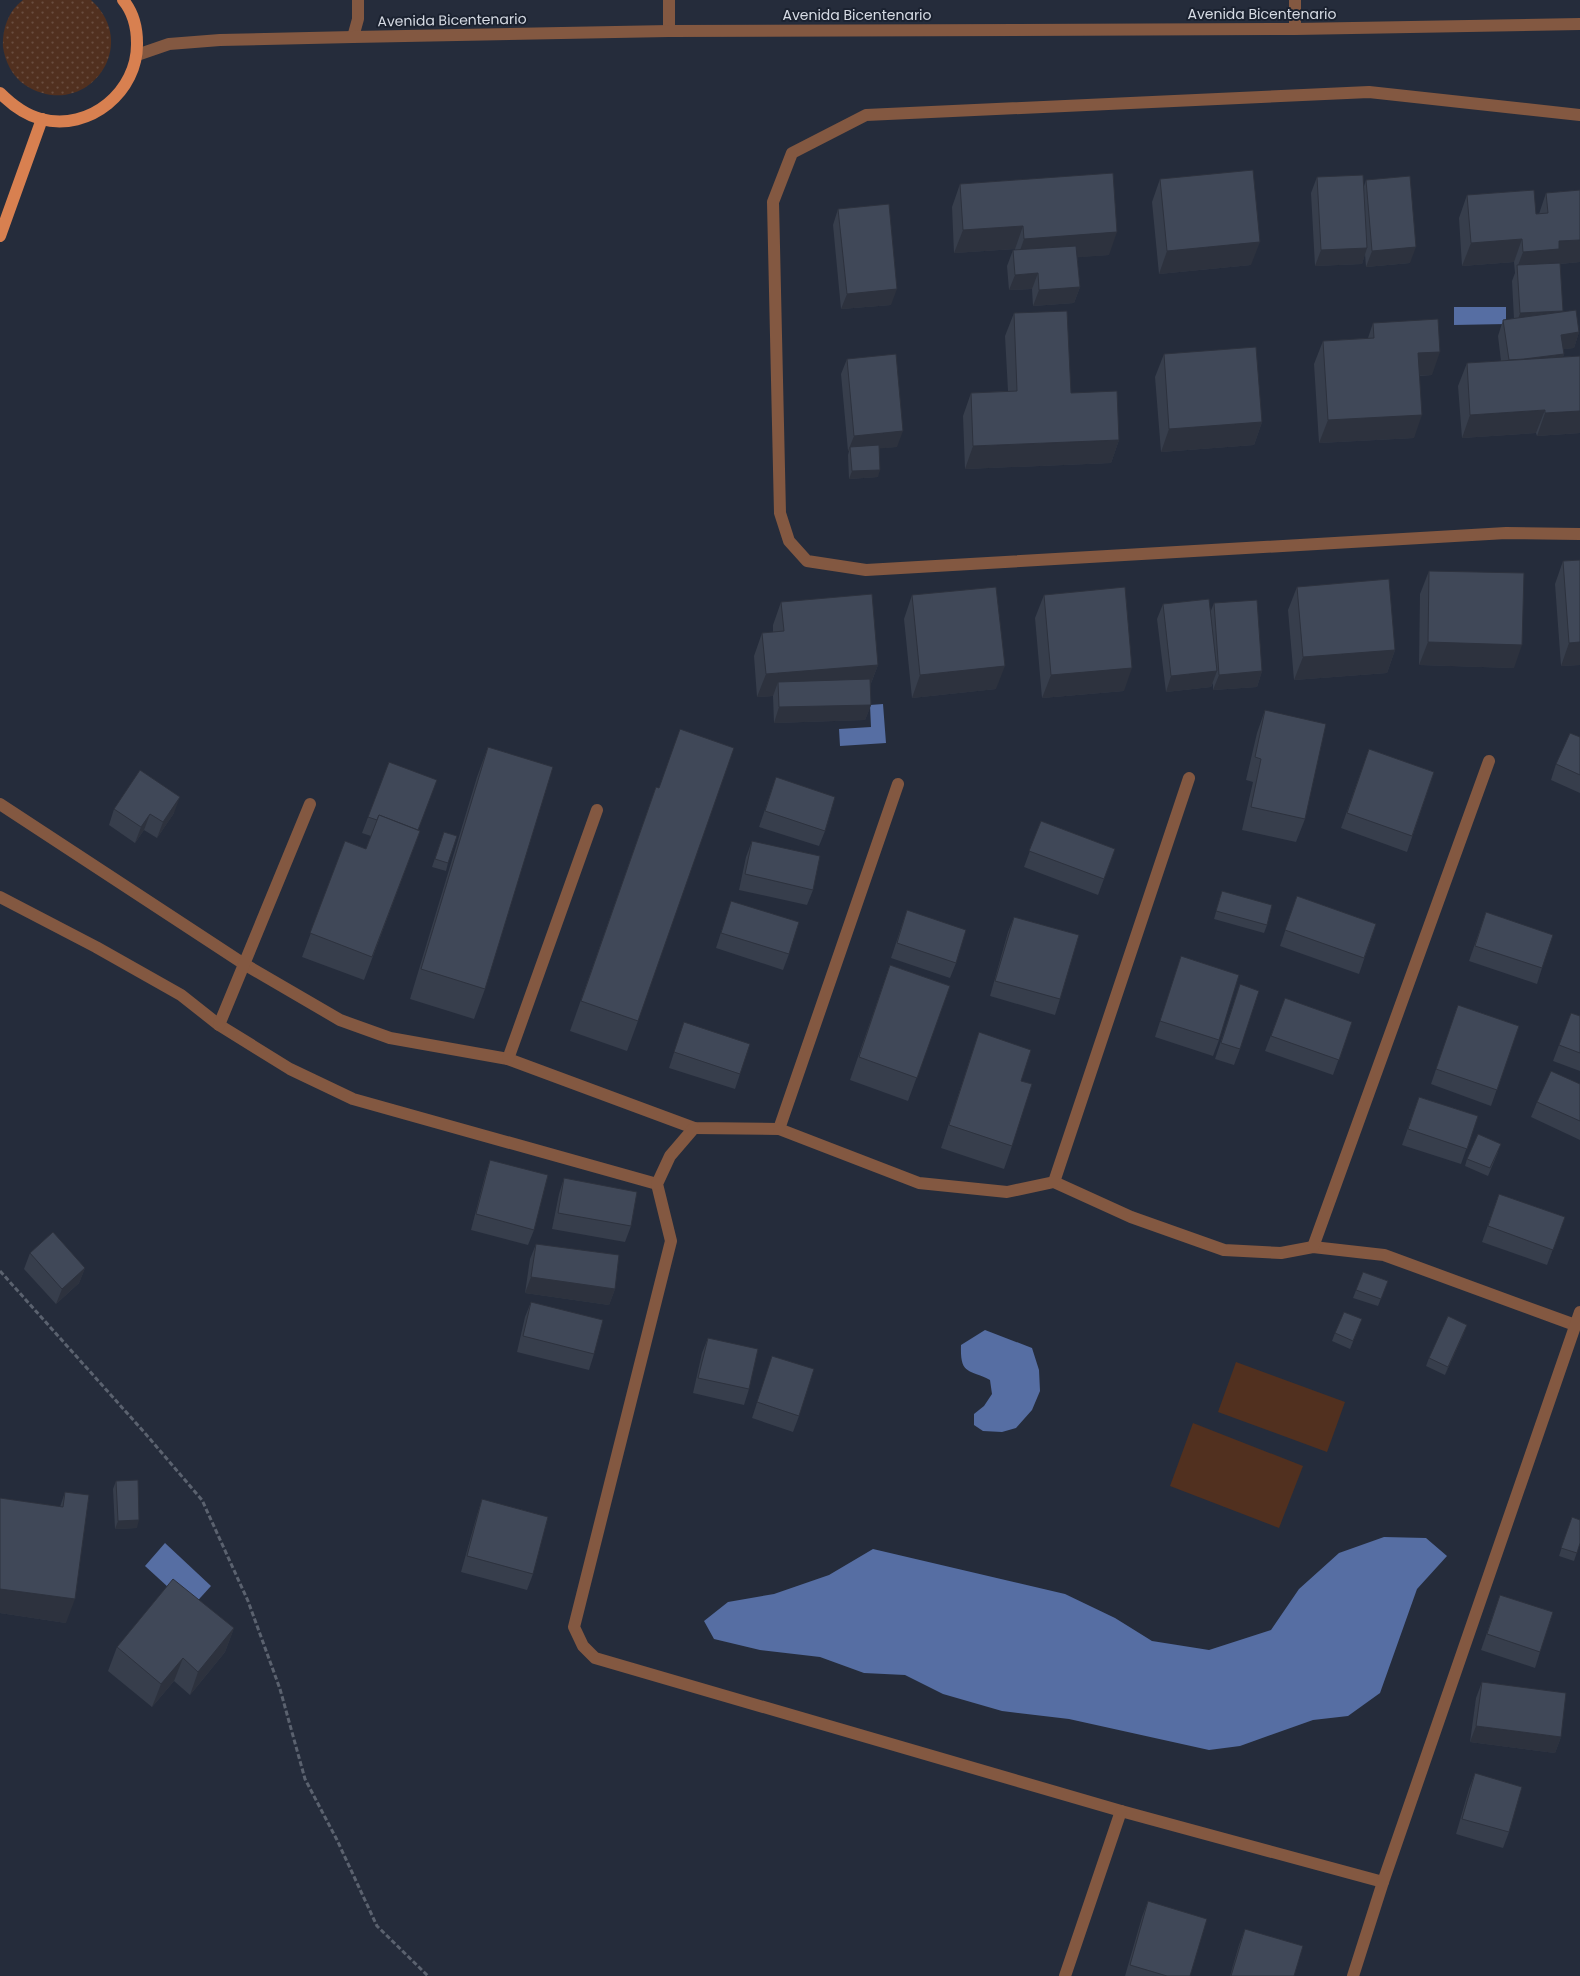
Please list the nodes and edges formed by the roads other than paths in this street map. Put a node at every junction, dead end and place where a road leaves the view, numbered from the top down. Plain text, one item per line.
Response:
1 (123, 0) edge
2 (358, 0) edge
3 (669, 0) edge
4 (1295, 0) edge
5 (1580, 24) edge
6 (1296, 29) junction
7 (669, 31) junction
8 (353, 38) junction
9 (137, 56) junction
10 (0, 93) edge
11 (1580, 115) edge
12 (42, 119) junction
13 (0, 236) edge
14 (1580, 534) edge
15 (1489, 761) dead end
16 (1188, 778) dead end
17 (898, 784) dead end
18 (0, 804) edge
19 (310, 804) dead end
20 (596, 810) dead end
21 (0, 897) edge
22 (244, 964) junction
23 (219, 1025) junction
24 (508, 1059) junction
25 (694, 1128) junction
26 (779, 1129) junction
27 (1054, 1182) junction
28 (657, 1184) junction
29 (1313, 1247) junction
30 (1580, 1312) edge
31 (1575, 1326) junction
32 (1121, 1810) junction
33 (1384, 1882) junction
34 (1065, 1976) edge
35 (1353, 1976) edge

1 - 9 main road
2 - 8 street
3 - 7 street
4 - 6 street
5 - 6 street, Avenida Bicentenario
6 - 7 street, Avenida Bicentenario
7 - 8 street, Avenida Bicentenario
8 - 9 street, Avenida Bicentenario
9 - 12 main road
10 - 12 main road
11 - 14 street
12 - 13 main road
15 - 29 street
16 - 27 street
17 - 26 street
18 - 22 street
19 - 22 street
20 - 24 street
21 - 23 street
22 - 23 street
22 - 24 street
23 - 28 street
24 - 25 street
25 - 26 street
25 - 28 street
26 - 27 street
27 - 29 street
28 - 32 street
29 - 31 street
30 - 31 street
31 - 33 street
32 - 33 street
32 - 34 street
33 - 35 street

